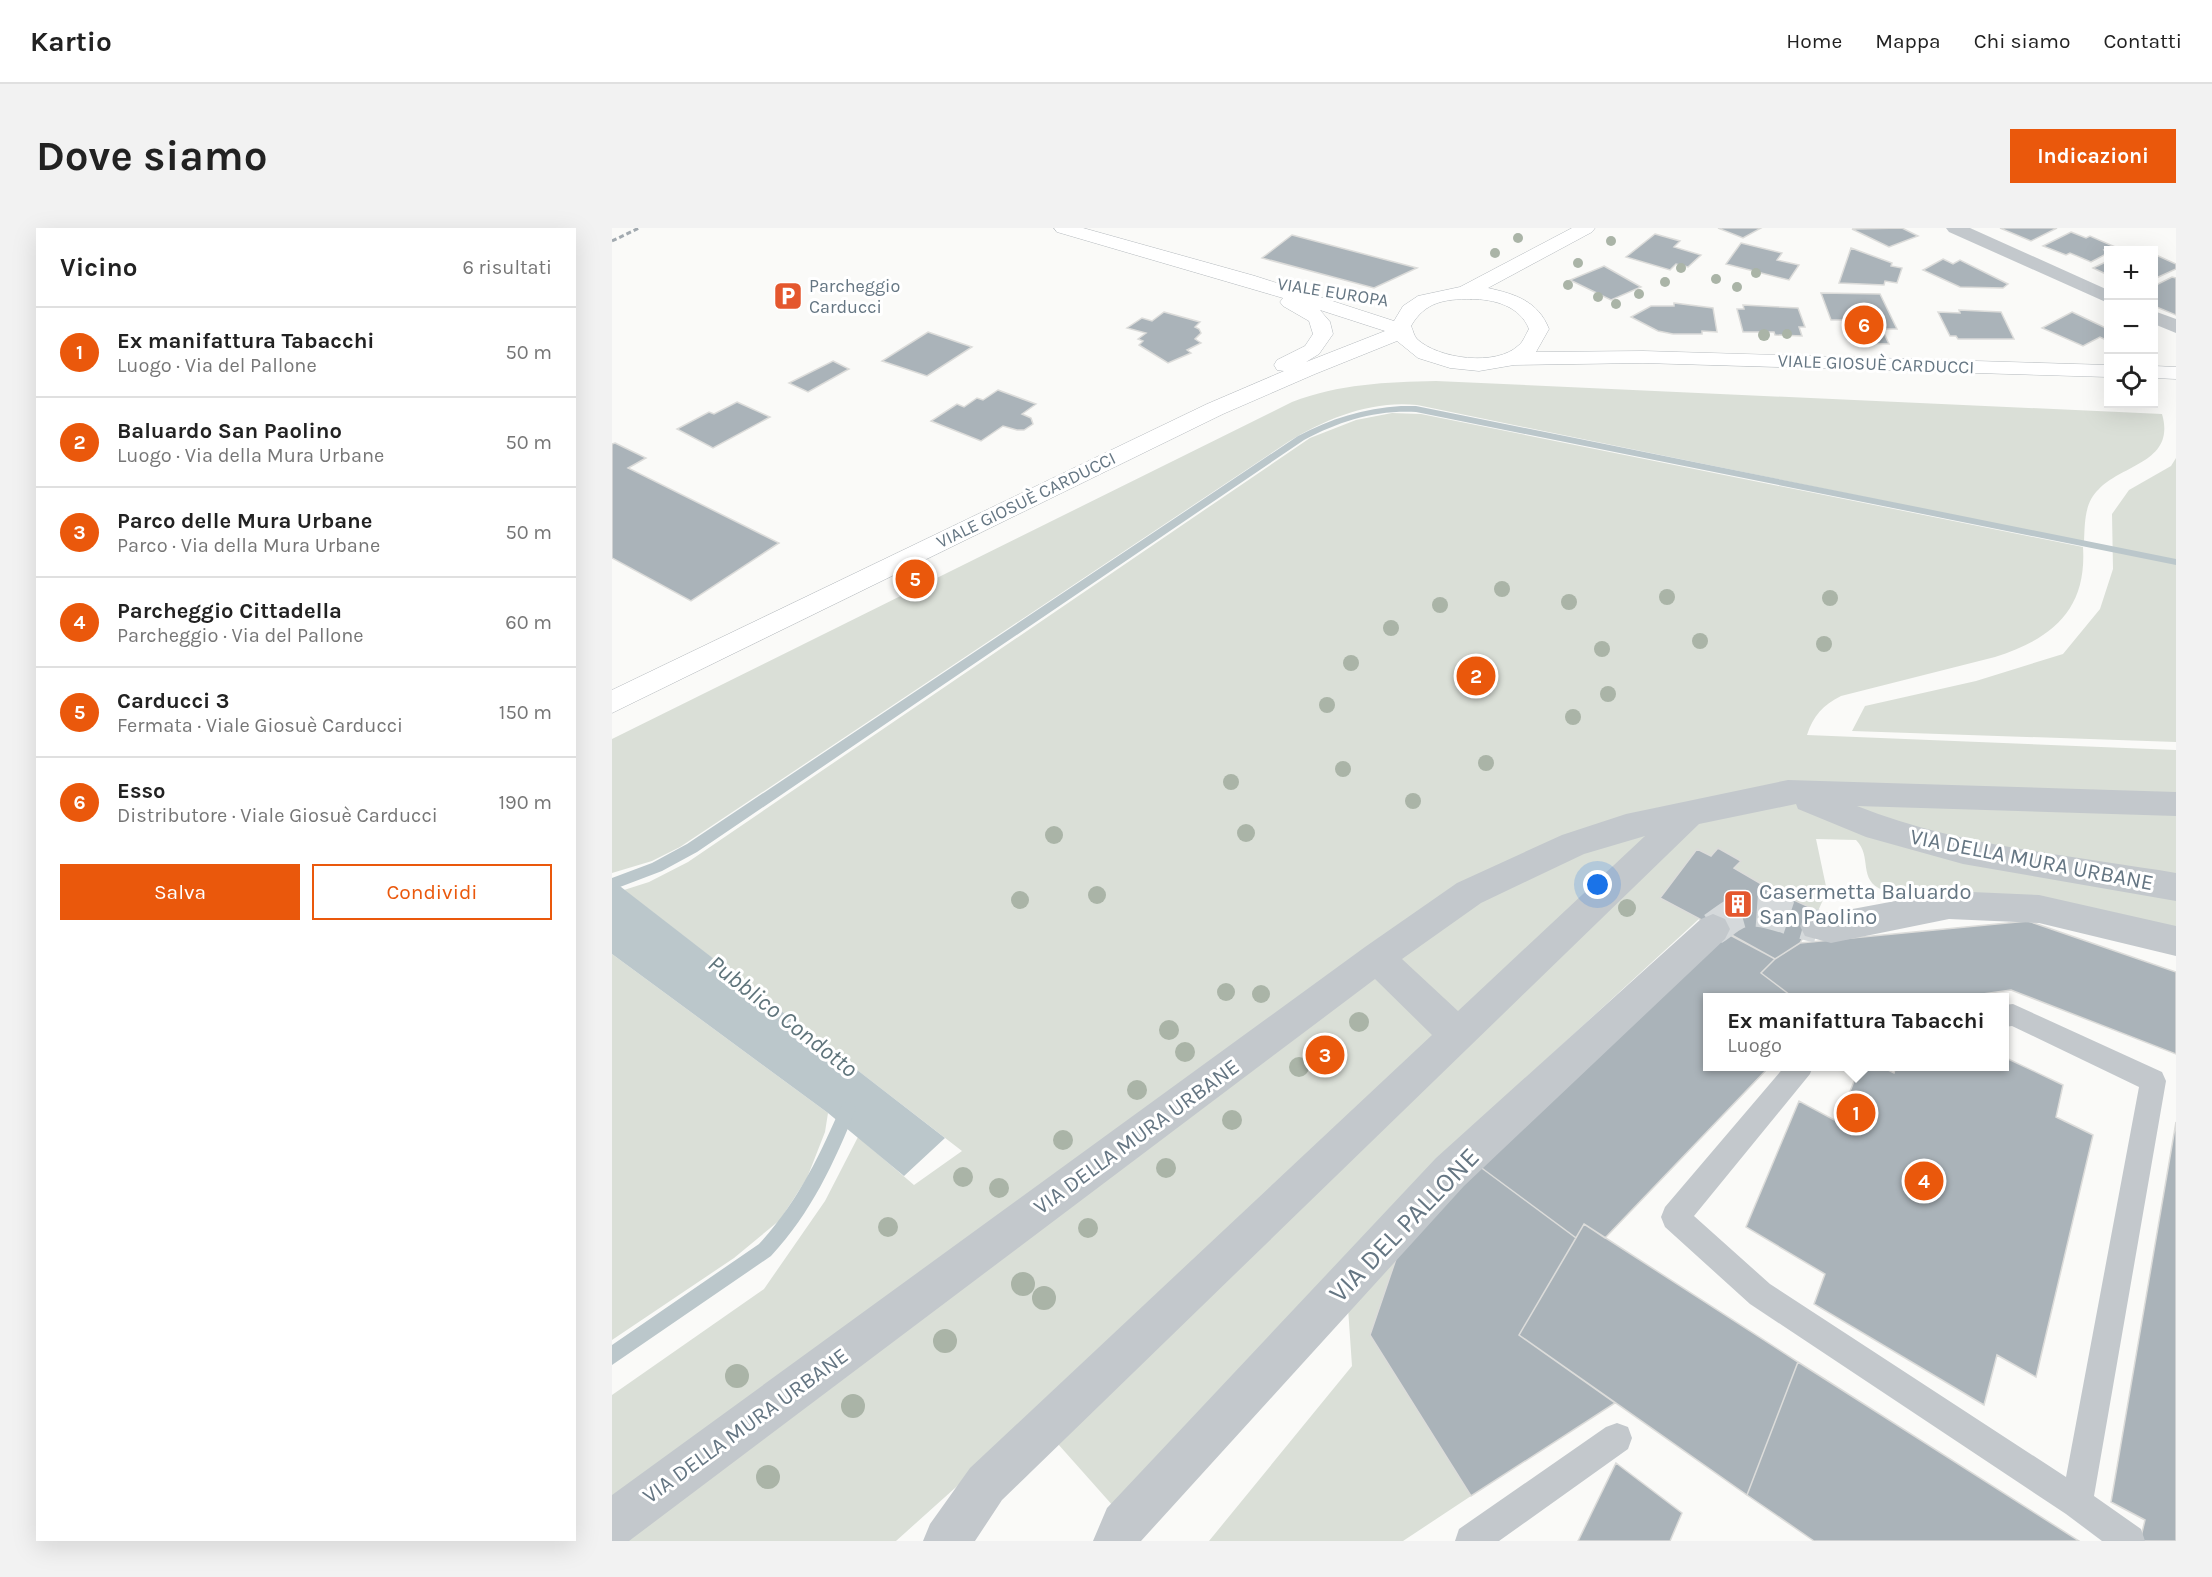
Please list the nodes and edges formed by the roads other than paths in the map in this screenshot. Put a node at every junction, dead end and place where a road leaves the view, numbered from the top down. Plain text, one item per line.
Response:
1 (1063, 228) edge
2 (1586, 228) edge
3 (1955, 228) edge
4 (1537, 256) junction
5 (1248, 280) junction
6 (1464, 293) junction
7 (2104, 295) edge
8 (1373, 301) dead end
9 (1394, 302) dead end
10 (1419, 303) junction
11 (1525, 308) junction
12 (2158, 319) edge
13 (2176, 327) edge
14 (1402, 331) junction
15 (1553, 334) junction
16 (1431, 357) junction
17 (1643, 357) junction
18 (1511, 358) junction
19 (2104, 371) edge
20 (2158, 372) edge
21 (2176, 373) edge
22 (1215, 409) junction
23 (612, 702) edge
24 (1788, 792) junction
25 (2176, 804) edge
26 (1692, 811) junction
27 (2176, 887) edge
28 (1817, 926) tunnel mouth
29 (1713, 929) tunnel mouth
30 (2176, 941) edge
31 (1377, 958) junction
32 (2009, 1015) edge
33 (1458, 1035) junction
34 (1797, 1071) edge
35 (1617, 1438) dead end
36 (2077, 1503) junction
37 (612, 1524) edge
38 (1114, 1536) edge
39 (947, 1541) edge
40 (1471, 1541) edge
41 (2129, 1541) edge

1 - 5 main road, VIALE EUROPA
2 - 4 main road
3 - 7 street
4 - 6 main road
4 - 11 main road
5 - 8 main road, VIALE EUROPA
5 - 14 main road, VIALE EUROPA
5 - 22 main road, VIALE GIOSUÈ CARDUCCI
6 - 10 main road, VIALE EUROPA
6 - 11 main road
9 - 10 main road, VIALE EUROPA
10 - 14 main road
11 - 15 main road
12 - 13 street
14 - 16 main road
14 - 22 main road, VIALE GIOSUÈ CARDUCCI
15 - 17 main road, VIALE GIOSUÈ CARDUCCI
15 - 18 main road
16 - 18 main road, VIALE GIOSUÈ CARDUCCI
16 - 22 main road, VIALE GIOSUÈ CARDUCCI
17 - 18 main road, VIALE GIOSUÈ CARDUCCI
17 - 19 main road, VIALE GIOSUÈ CARDUCCI
20 - 21 main road
22 - 23 main road, VIALE GIOSUÈ CARDUCCI
24 - 25 street, VIA DELLA MURA URBANE
24 - 26 street, VIA DELLA MURA URBANE
24 - 27 street, VIA DELLA MURA URBANE
26 - 31 street, VIA DELLA MURA URBANE
26 - 33 street
28 - 30 street
29 - 38 street, VIA DEL PALLONE
31 - 33 street
31 - 37 street, VIA DELLA MURA URBANE
32 - 36 lane
33 - 39 street
34 - 36 lane
35 - 40 lane
36 - 41 lane

